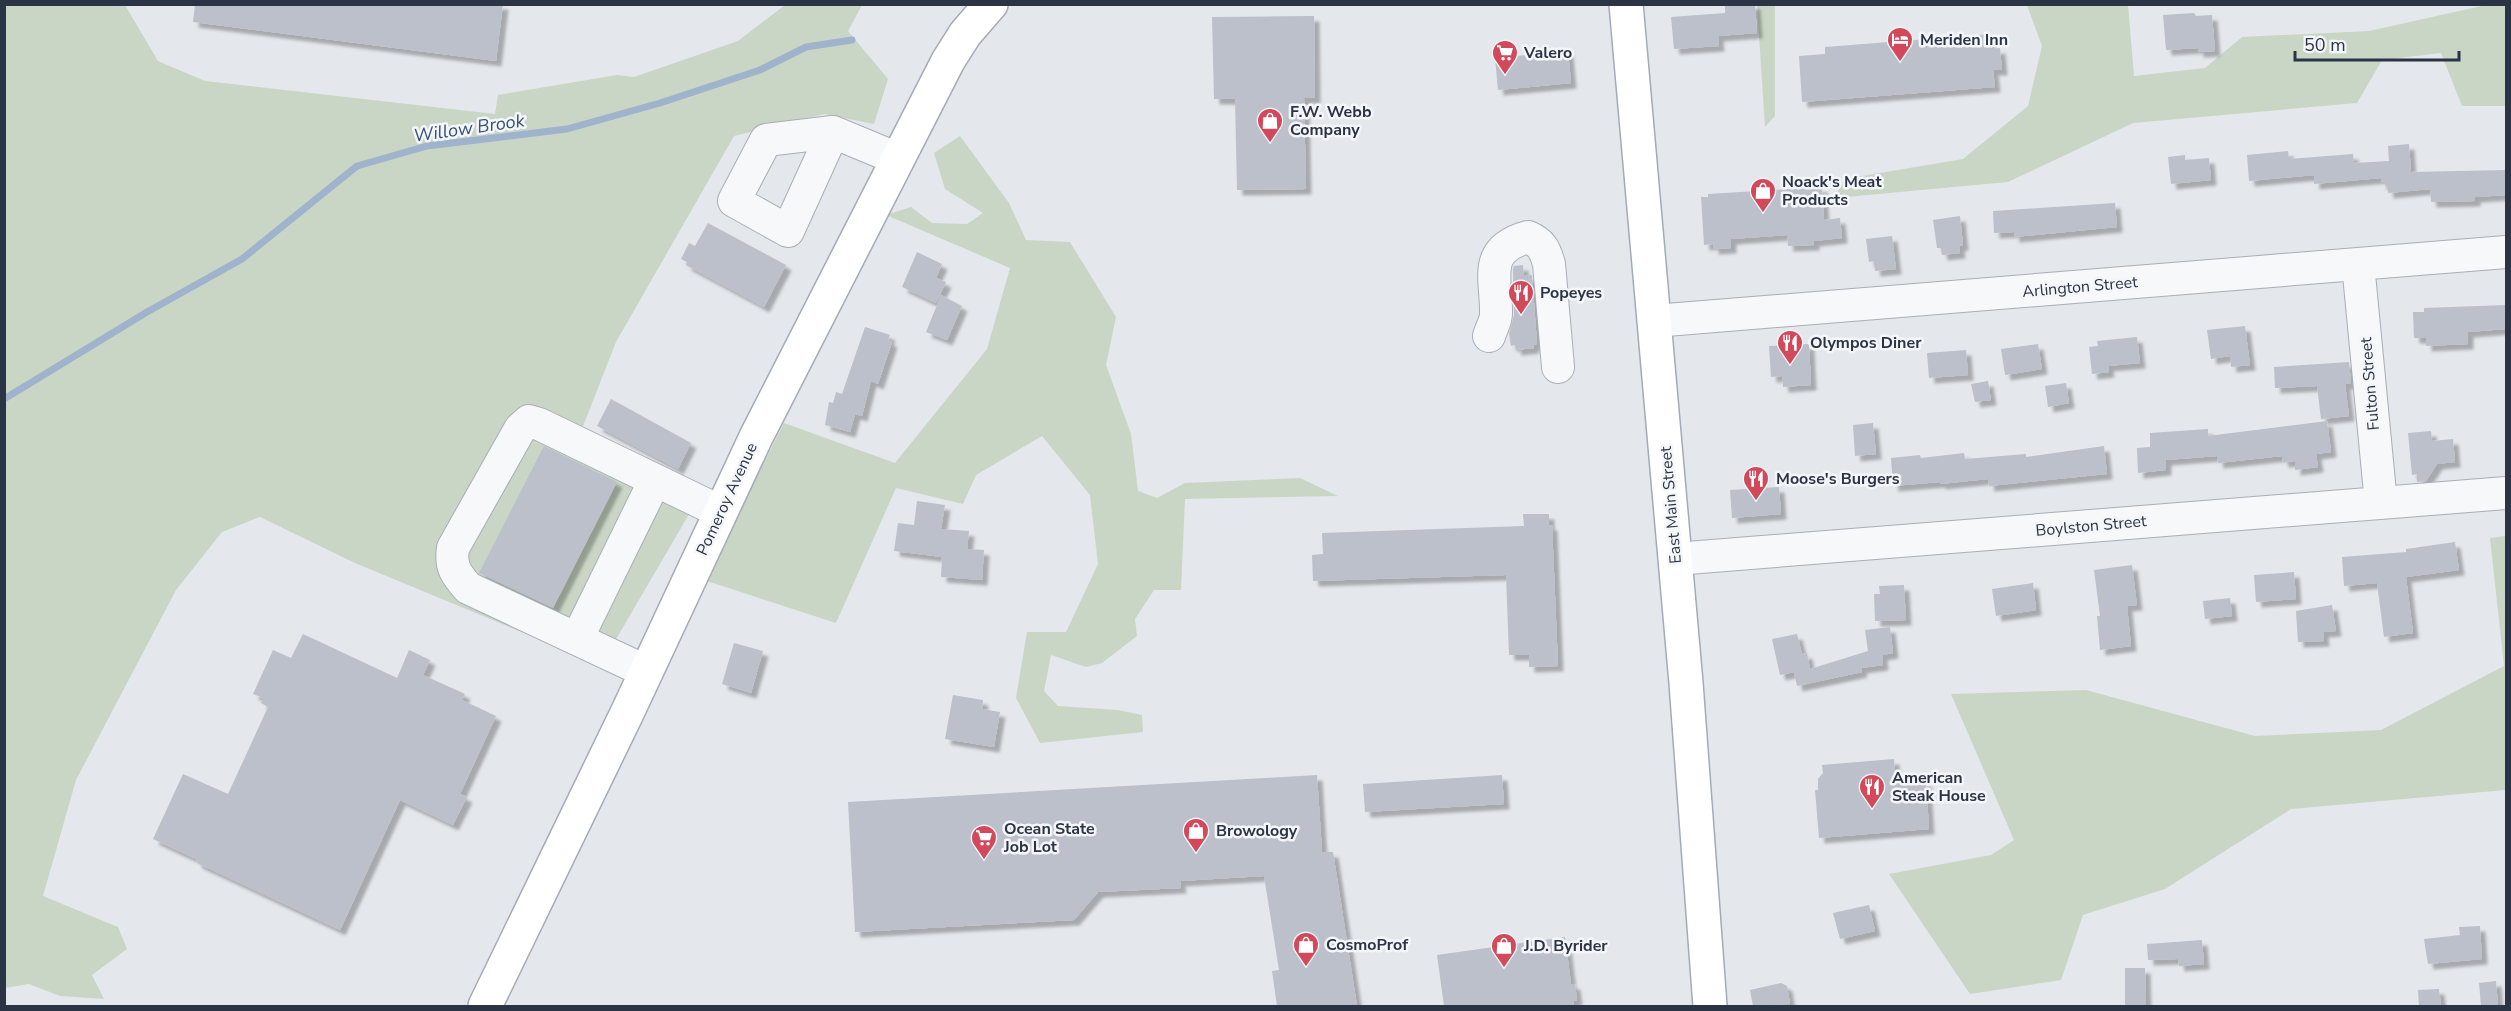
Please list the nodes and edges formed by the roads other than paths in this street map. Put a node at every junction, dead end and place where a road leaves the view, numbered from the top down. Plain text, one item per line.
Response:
1 (991, 4) edge
2 (1626, 4) edge
3 (832, 132) dead end
4 (898, 159) junction
5 (2506, 252) edge
6 (2358, 264) junction
7 (1654, 321) junction
8 (1489, 336) dead end
9 (1558, 367) dead end
10 (655, 480) junction
11 (2506, 493) edge
12 (2381, 503) junction
13 (721, 512) junction
14 (1675, 559) junction
15 (577, 639) junction
16 (645, 671) junction
17 (485, 1006) edge
18 (1710, 1006) edge

1 - 4 main road, Pomeroy Avenue
2 - 7 main road, East Main Street
3 - 4 street
4 - 13 main road, Pomeroy Avenue
5 - 6 street, Arlington Street
6 - 7 street, Arlington Street
6 - 12 street, Fulton Street
7 - 14 main road, East Main Street
8 - 9 street
10 - 13 street
10 - 15 street
10 - 15 street
11 - 12 street, Boylston Street
12 - 14 street, Boylston Street
13 - 16 main road, Pomeroy Avenue
14 - 18 main road, East Main Street
15 - 16 street
16 - 17 main road, Pomeroy Avenue

